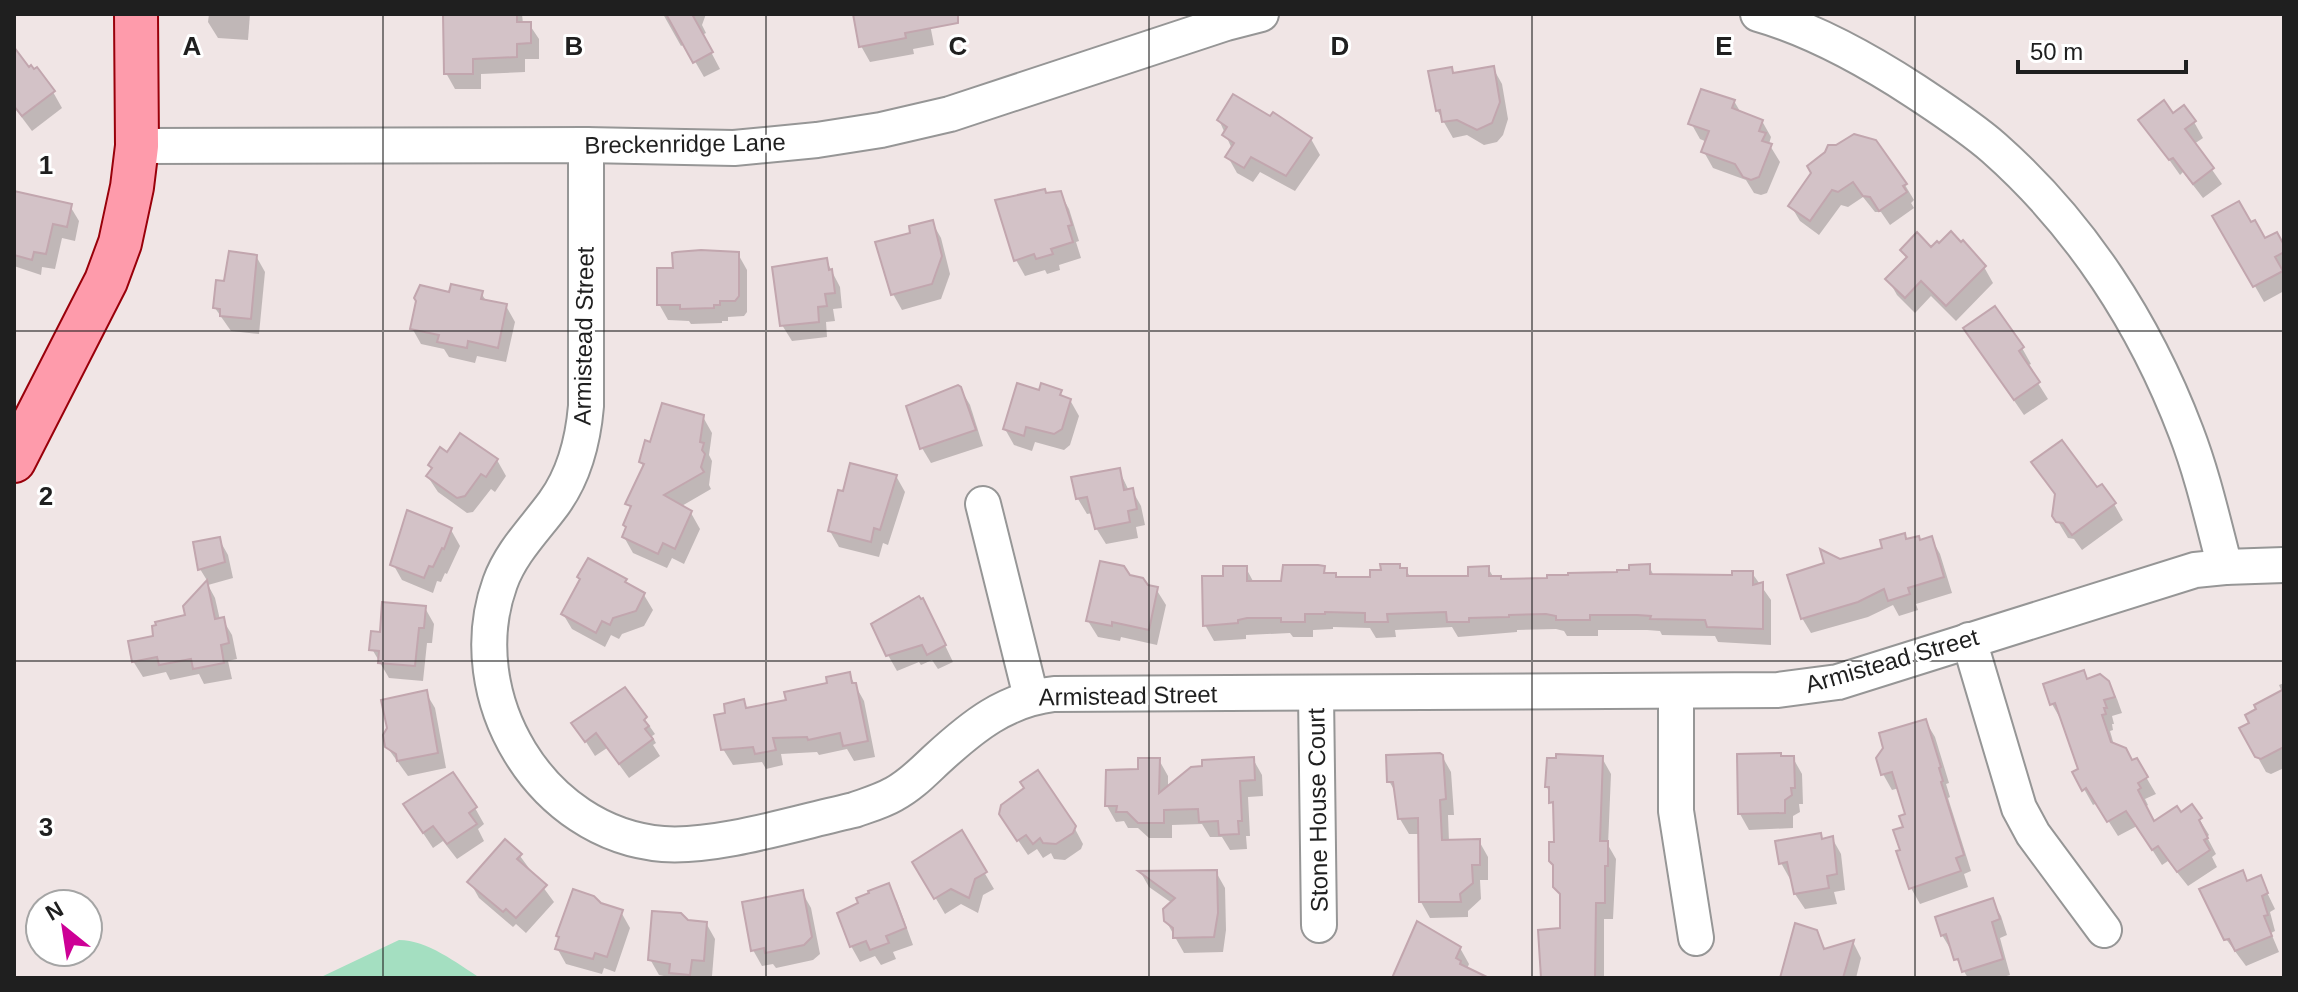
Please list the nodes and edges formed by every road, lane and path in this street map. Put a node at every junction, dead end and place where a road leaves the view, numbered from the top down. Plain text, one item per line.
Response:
1 (136, 14) edge
2 (1261, 14) edge
3 (1758, 14) edge
4 (586, 145) junction
5 (137, 146) junction
6 (14, 461) edge
7 (983, 504) dead end
8 (2284, 565) edge
9 (2225, 567) junction
10 (1969, 640) junction
11 (1676, 691) junction
12 (1316, 694) junction
13 (1031, 697) junction
14 (1319, 925) dead end
15 (2104, 930) dead end
16 (1696, 938) dead end

1 - 5 main road
2 - 4 street, Breckenridge Lane
3 - 9 street
4 - 5 street, Breckenridge Lane
4 - 13 street, Armistead Street
5 - 6 main road
7 - 13 street
8 - 9 street, Armistead Street
9 - 10 street, Armistead Street
10 - 11 street, Armistead Street
10 - 15 street
11 - 12 street, Armistead Street
11 - 16 street
12 - 13 street, Armistead Street
12 - 14 street, Stone House Court

